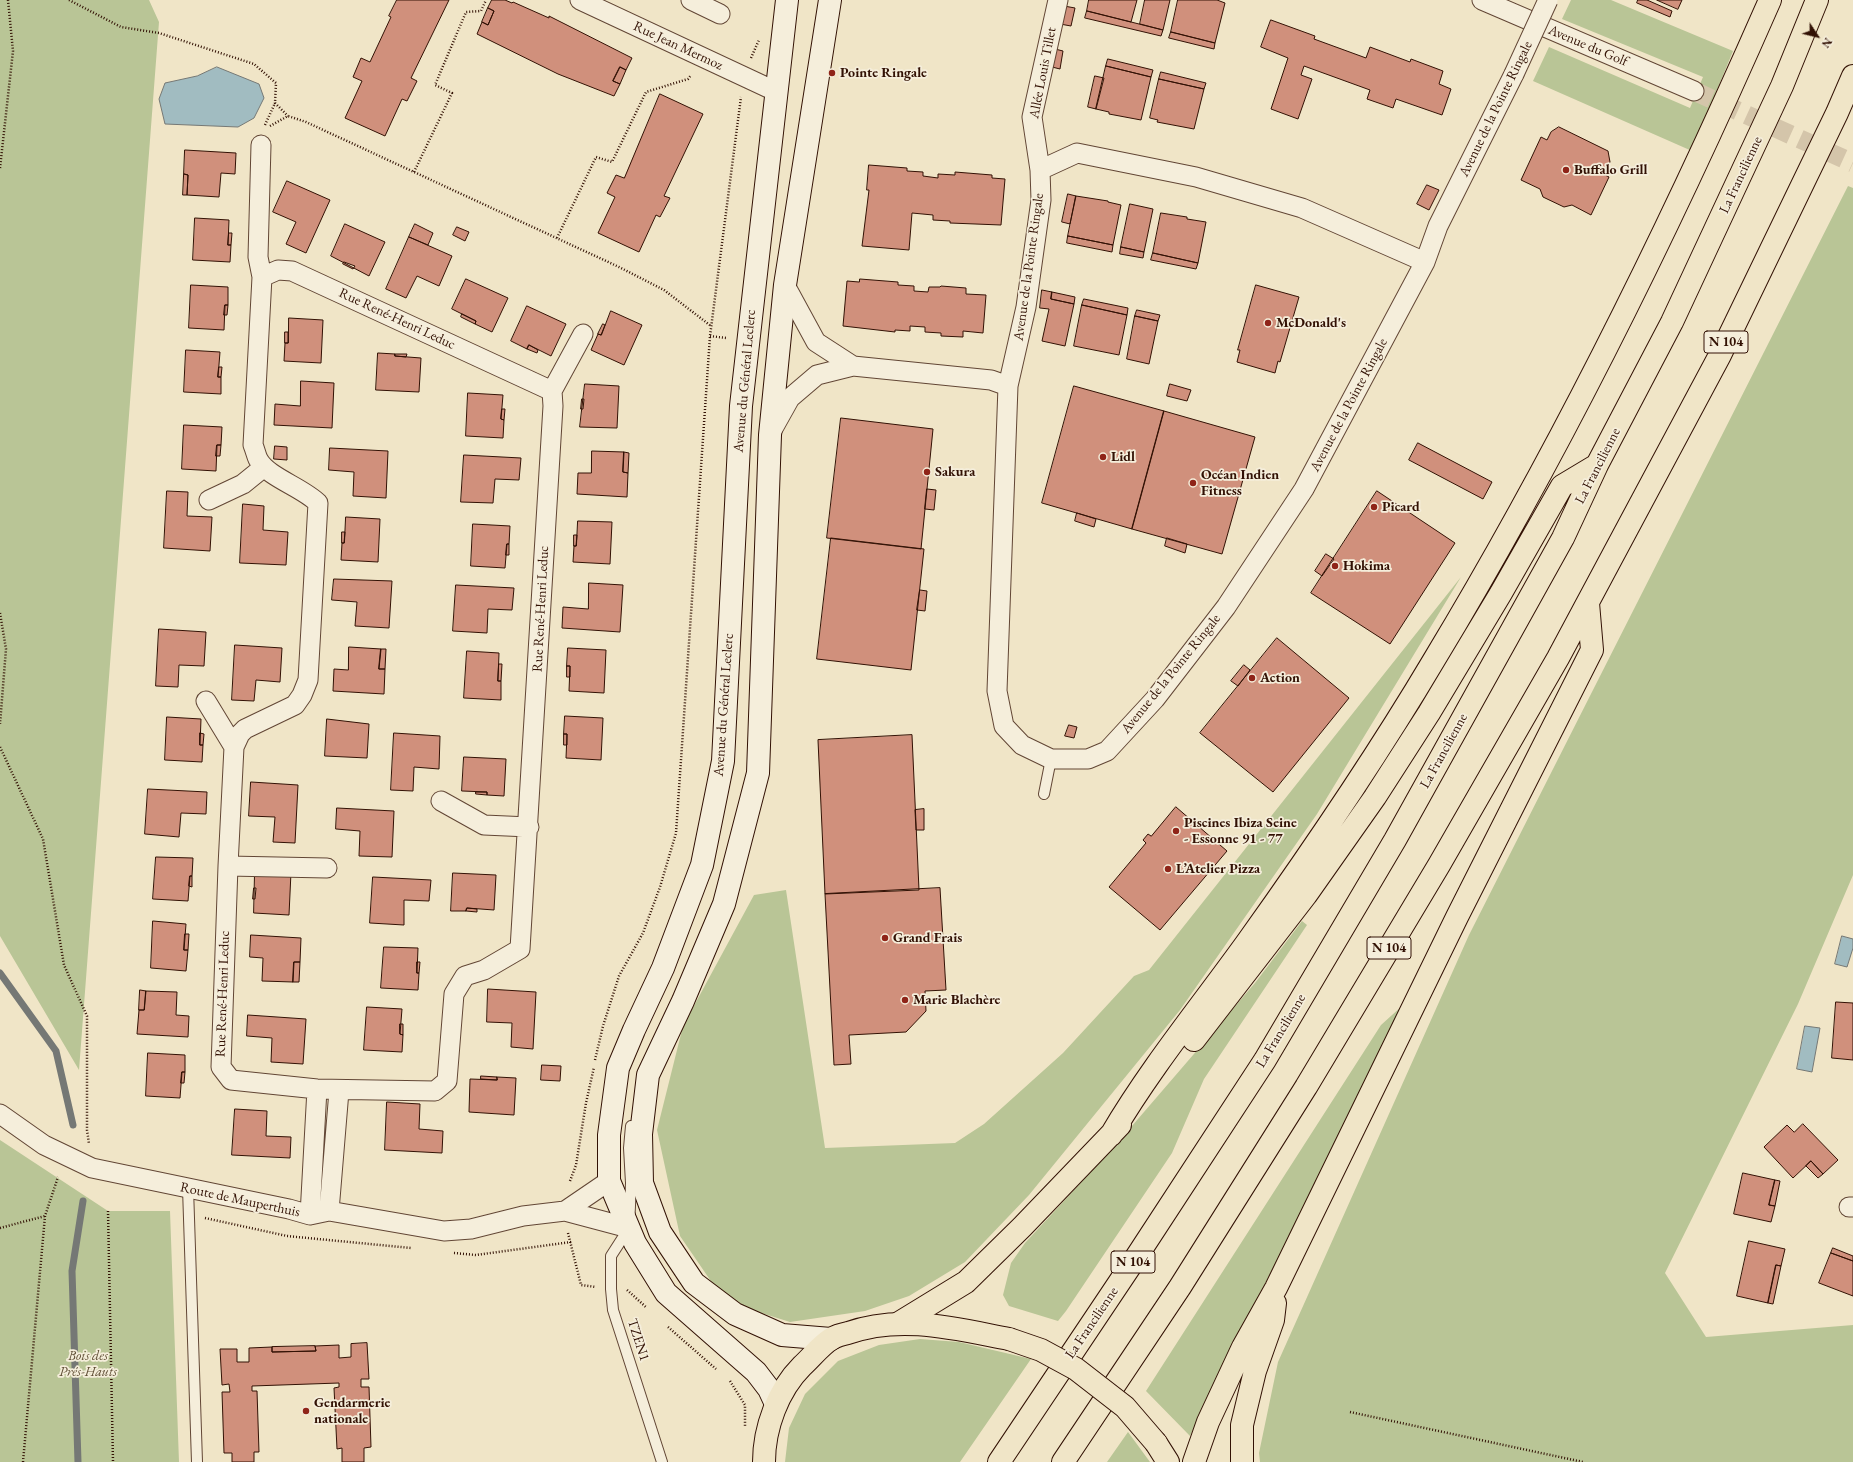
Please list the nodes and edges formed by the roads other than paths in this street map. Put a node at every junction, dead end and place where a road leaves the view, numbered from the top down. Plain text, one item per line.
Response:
1 (580, 0) edge
2 (691, 0) edge
3 (787, 0) edge
4 (830, 0) edge
5 (1058, 0) edge
6 (1482, 0) edge
7 (1548, 0) edge
8 (1770, 0) edge
9 (1817, 0) edge
10 (720, 14) dead end
11 (1853, 76) edge
12 (1694, 91) tunnel mouth
13 (777, 92) junction
14 (261, 145) dead end
15 (1040, 170) junction
16 (1425, 262) junction
17 (262, 277) junction
18 (784, 285) junction
19 (583, 334) dead end
20 (853, 366) junction
21 (1008, 386) junction
22 (552, 391) junction
23 (770, 435) junction
24 (1597, 466) junction
25 (264, 467) junction
26 (209, 500) dead end
27 (1588, 603) junction
28 (206, 701) dead end
29 (234, 747) junction
30 (1051, 759) junction
31 (1044, 794) dead end
32 (441, 801) dead end
33 (529, 827) junction
34 (228, 866) junction
35 (327, 868) dead end
36 (648, 1075) junction
37 (317, 1089) junction
38 (339, 1091) junction
39 (0, 1114) edge
40 (1111, 1136) junction
41 (609, 1181) junction
42 (188, 1188) junction
43 (329, 1211) junction
44 (565, 1211) junction
45 (310, 1215) junction
46 (629, 1228) junction
47 (1276, 1288) junction
48 (899, 1323) junction
49 (831, 1339) junction
50 (776, 1404) junction
51 (197, 1462) edge
52 (662, 1462) edge
53 (764, 1462) edge
54 (999, 1462) edge
55 (1063, 1462) edge
56 (1168, 1462) edge
57 (1194, 1462) edge
58 (1242, 1462) edge

1 - 13 street, Rue Jean Mermoz
2 - 10 street
3 - 13 main road, Avenue du Général Leclerc
4 - 18 main road
5 - 15 street, Allée Louis Tillet
6 - 12 street, Avenue du Golf
7 - 16 street, Avenue de la Pointe Ringale, bridge
8 - 40 main road
9 - 24 main road, La Francilienne / N 104
11 - 27 main road, N 104
13 - 41 main road, Avenue du Général Leclerc
14 - 17 street, Rue René-Henri Leduc
15 - 16 street
15 - 21 street, Avenue de la Pointe Ringale
16 - 30 street, Avenue de la Pointe Ringale
17 - 22 street, Rue René-Henri Leduc
17 - 25 street, Rue René-Henri Leduc
18 - 20 street
18 - 23 main road
19 - 22 street
20 - 21 street
20 - 23 street
21 - 30 street, Avenue de la Pointe Ringale
22 - 33 street, Rue René-Henri Leduc
23 - 36 main road
24 - 40 main road
24 - 54 main road, La Francilienne / N 104
25 - 26 street
25 - 29 street, Rue René-Henri Leduc
27 - 47 main road
27 - 55 main road, N 104
28 - 29 street
29 - 34 street, Rue René-Henri Leduc
30 - 31 lane
32 - 33 street
33 - 38 street, Rue René-Henri Leduc
34 - 35 street
34 - 37 street, Rue René-Henri Leduc
36 - 46 lane
36 - 49 main road
37 - 38 street, Rue René-Henri Leduc
37 - 45 street
38 - 43 street
39 - 42 street, Route de Mauperthuis
40 - 48 main road
41 - 44 street, Route de Mauperthuis
41 - 46 main road, Avenue du Général Leclerc
42 - 45 street, Route de Mauperthuis
42 - 51 lane
43 - 44 street, Route de Mauperthuis
43 - 45 street, Route de Mauperthuis
44 - 46 street, Route de Mauperthuis
46 - 50 main road, Avenue du Général Leclerc
46 - 52 lane, TZEN1
47 - 57 main road
47 - 58 main road
48 - 49 main road
48 - 56 main road, bridge
49 - 50 main road
50 - 53 main road

